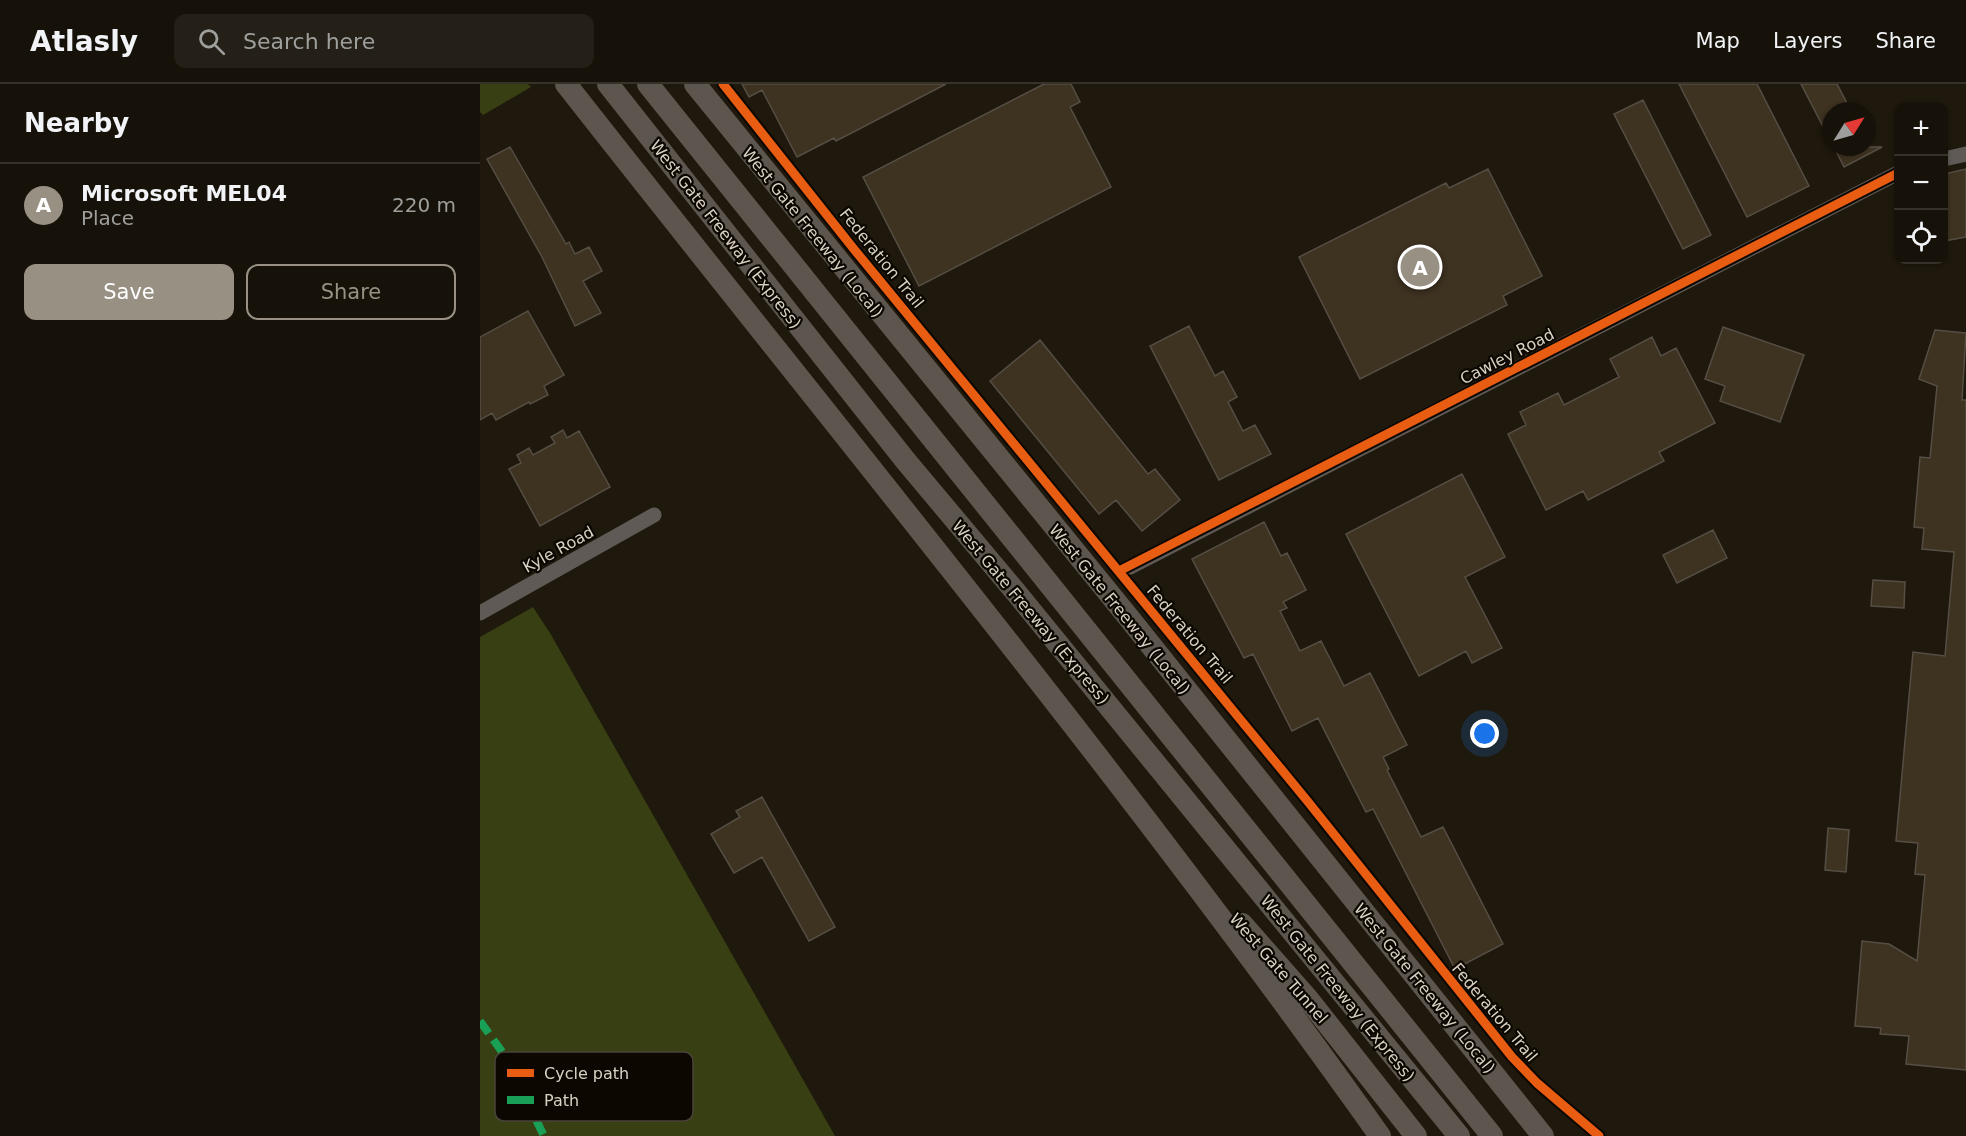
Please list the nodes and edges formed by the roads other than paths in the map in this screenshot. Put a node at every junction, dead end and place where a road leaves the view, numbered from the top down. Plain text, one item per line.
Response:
1 (566, 84) edge
2 (608, 84) edge
3 (648, 84) edge
4 (695, 84) edge
5 (1966, 154) edge
6 (1948, 158) edge
7 (1894, 176) edge
8 (654, 515) dead end
9 (1130, 567) dead end
10 (480, 613) edge
11 (1136, 804) junction
12 (1380, 1136) edge
13 (1416, 1136) edge
14 (1459, 1136) edge
15 (1492, 1136) edge
16 (1543, 1136) edge

1 - 11 highway
2 - 14 highway, West Gate Freeway (Express)
3 - 15 highway, West Gate Freeway (Express)
4 - 16 highway, West Gate Freeway (Local)
5 - 6 street
7 - 9 street, Cawley Road
8 - 10 street, Kyle Road
11 - 12 highway
11 - 13 highway, West Gate Tunnel

